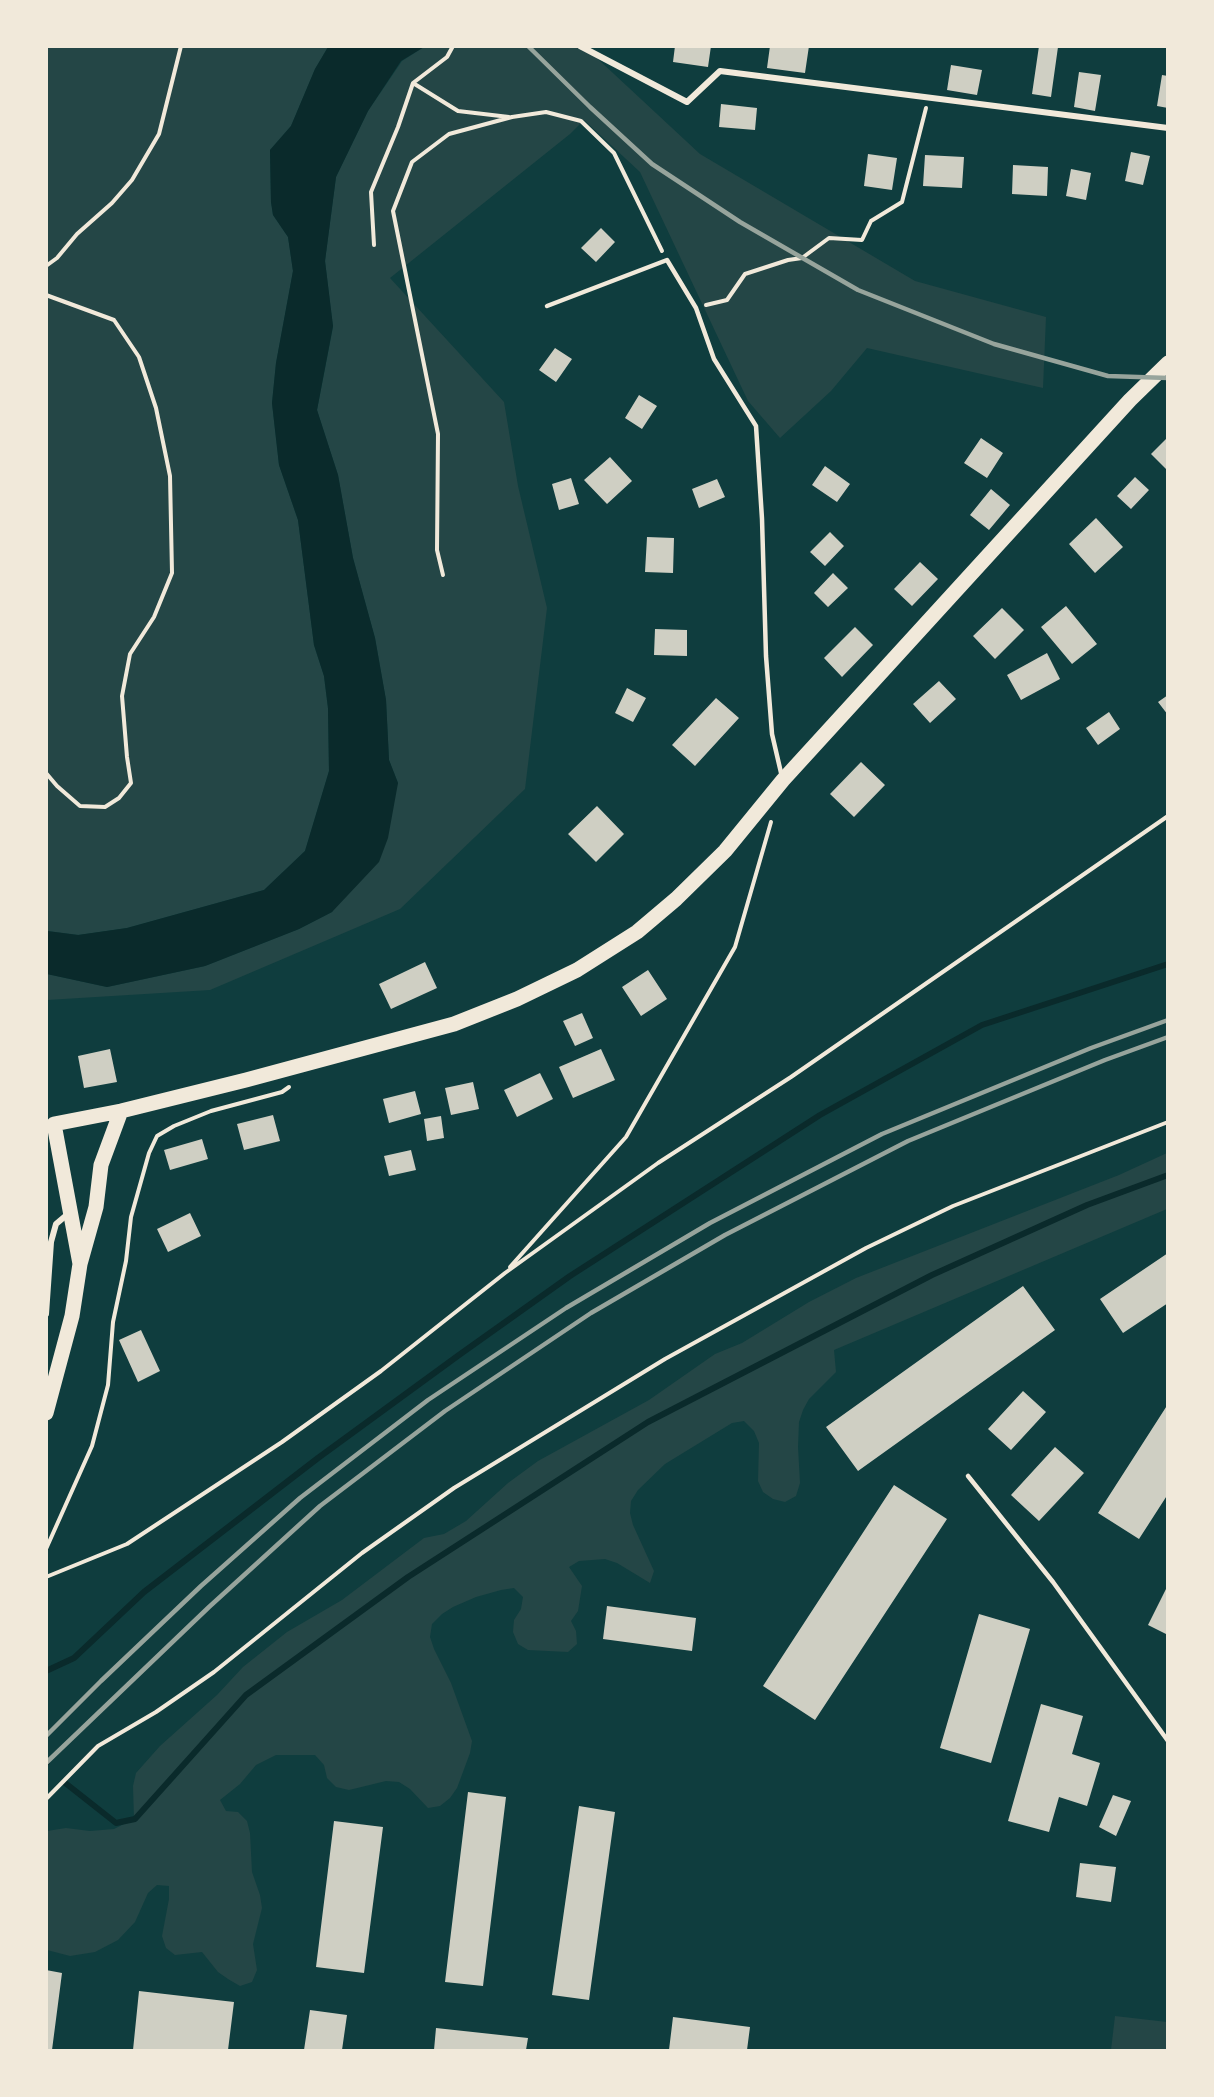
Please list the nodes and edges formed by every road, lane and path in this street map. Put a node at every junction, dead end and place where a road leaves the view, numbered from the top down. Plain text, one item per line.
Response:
1 (181, 46) edge
2 (453, 46) edge
3 (580, 46) edge
4 (413, 83) junction
5 (928, 99) junction
6 (512, 117) junction
7 (1167, 128) edge
8 (374, 245) dead end
9 (667, 260) junction
10 (46, 266) edge
11 (46, 295) edge
12 (547, 306) dead end
13 (696, 308) junction
14 (1167, 363) edge
15 (443, 575) dead end
16 (46, 773) edge
17 (783, 780) junction
18 (773, 813) dead end
19 (1167, 816) edge
20 (291, 1085) dead end
21 (121, 1111) junction
22 (1167, 1122) edge
23 (70, 1211) junction
24 (80, 1264) junction
25 (505, 1273) junction
26 (46, 1314) edge
27 (46, 1413) edge
28 (968, 1476) dead end
29 (46, 1549) edge
30 (46, 1577) edge
31 (1167, 1741) edge
32 (46, 1799) edge

1 - 10 path
2 - 4 path
3 - 5 street
4 - 6 path
4 - 8 path
5 - 7 street
5 - 13 path
6 - 9 path
6 - 15 path
9 - 12 lane
9 - 13 lane
11 - 16 path
13 - 17 lane
14 - 17 main road
17 - 21 main road
18 - 25 path
19 - 25 path
20 - 29 path
21 - 23 main road
21 - 24 main road
22 - 32 path
23 - 24 main road
23 - 26 street
24 - 27 main road
25 - 30 path
28 - 31 lane

